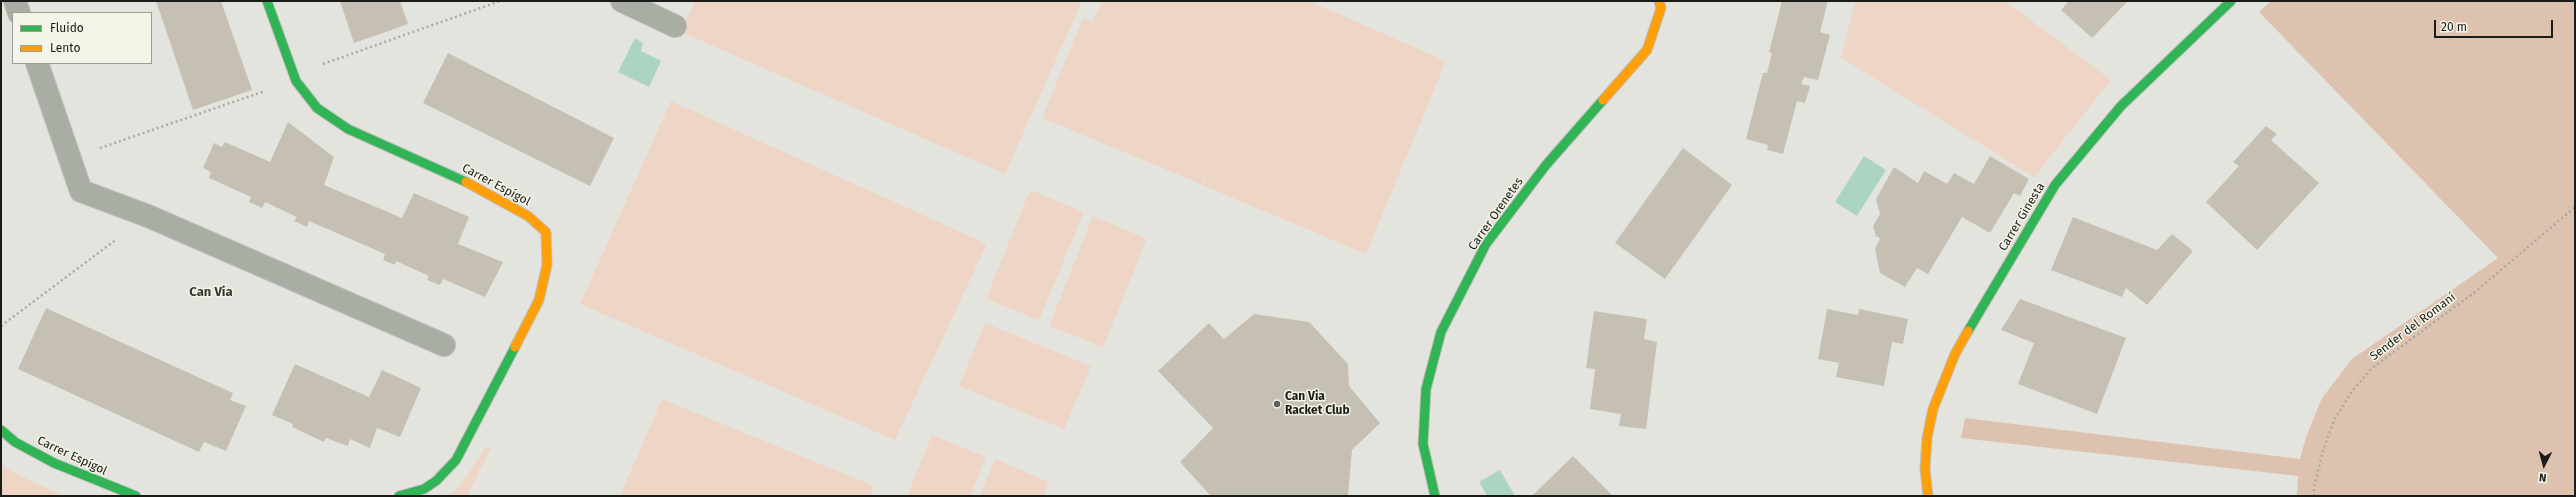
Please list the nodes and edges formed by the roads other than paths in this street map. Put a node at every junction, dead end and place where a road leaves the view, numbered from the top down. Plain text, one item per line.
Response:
1 (15, 1) edge
2 (267, 1) edge
3 (622, 1) edge
4 (1659, 1) edge
5 (2231, 1) edge
6 (19, 12) edge
7 (675, 26) dead end
8 (37, 64) edge
9 (444, 345) dead end
10 (1, 430) edge
11 (136, 496) edge
12 (399, 496) edge
13 (1435, 496) edge
14 (1928, 496) edge

1 - 6 street
2 - 12 street, Carrer Espígol
3 - 7 street
4 - 13 street, Carrer Orenetes
5 - 14 street, Carrer Ginesta
8 - 9 street
10 - 11 street, Carrer Espígol

